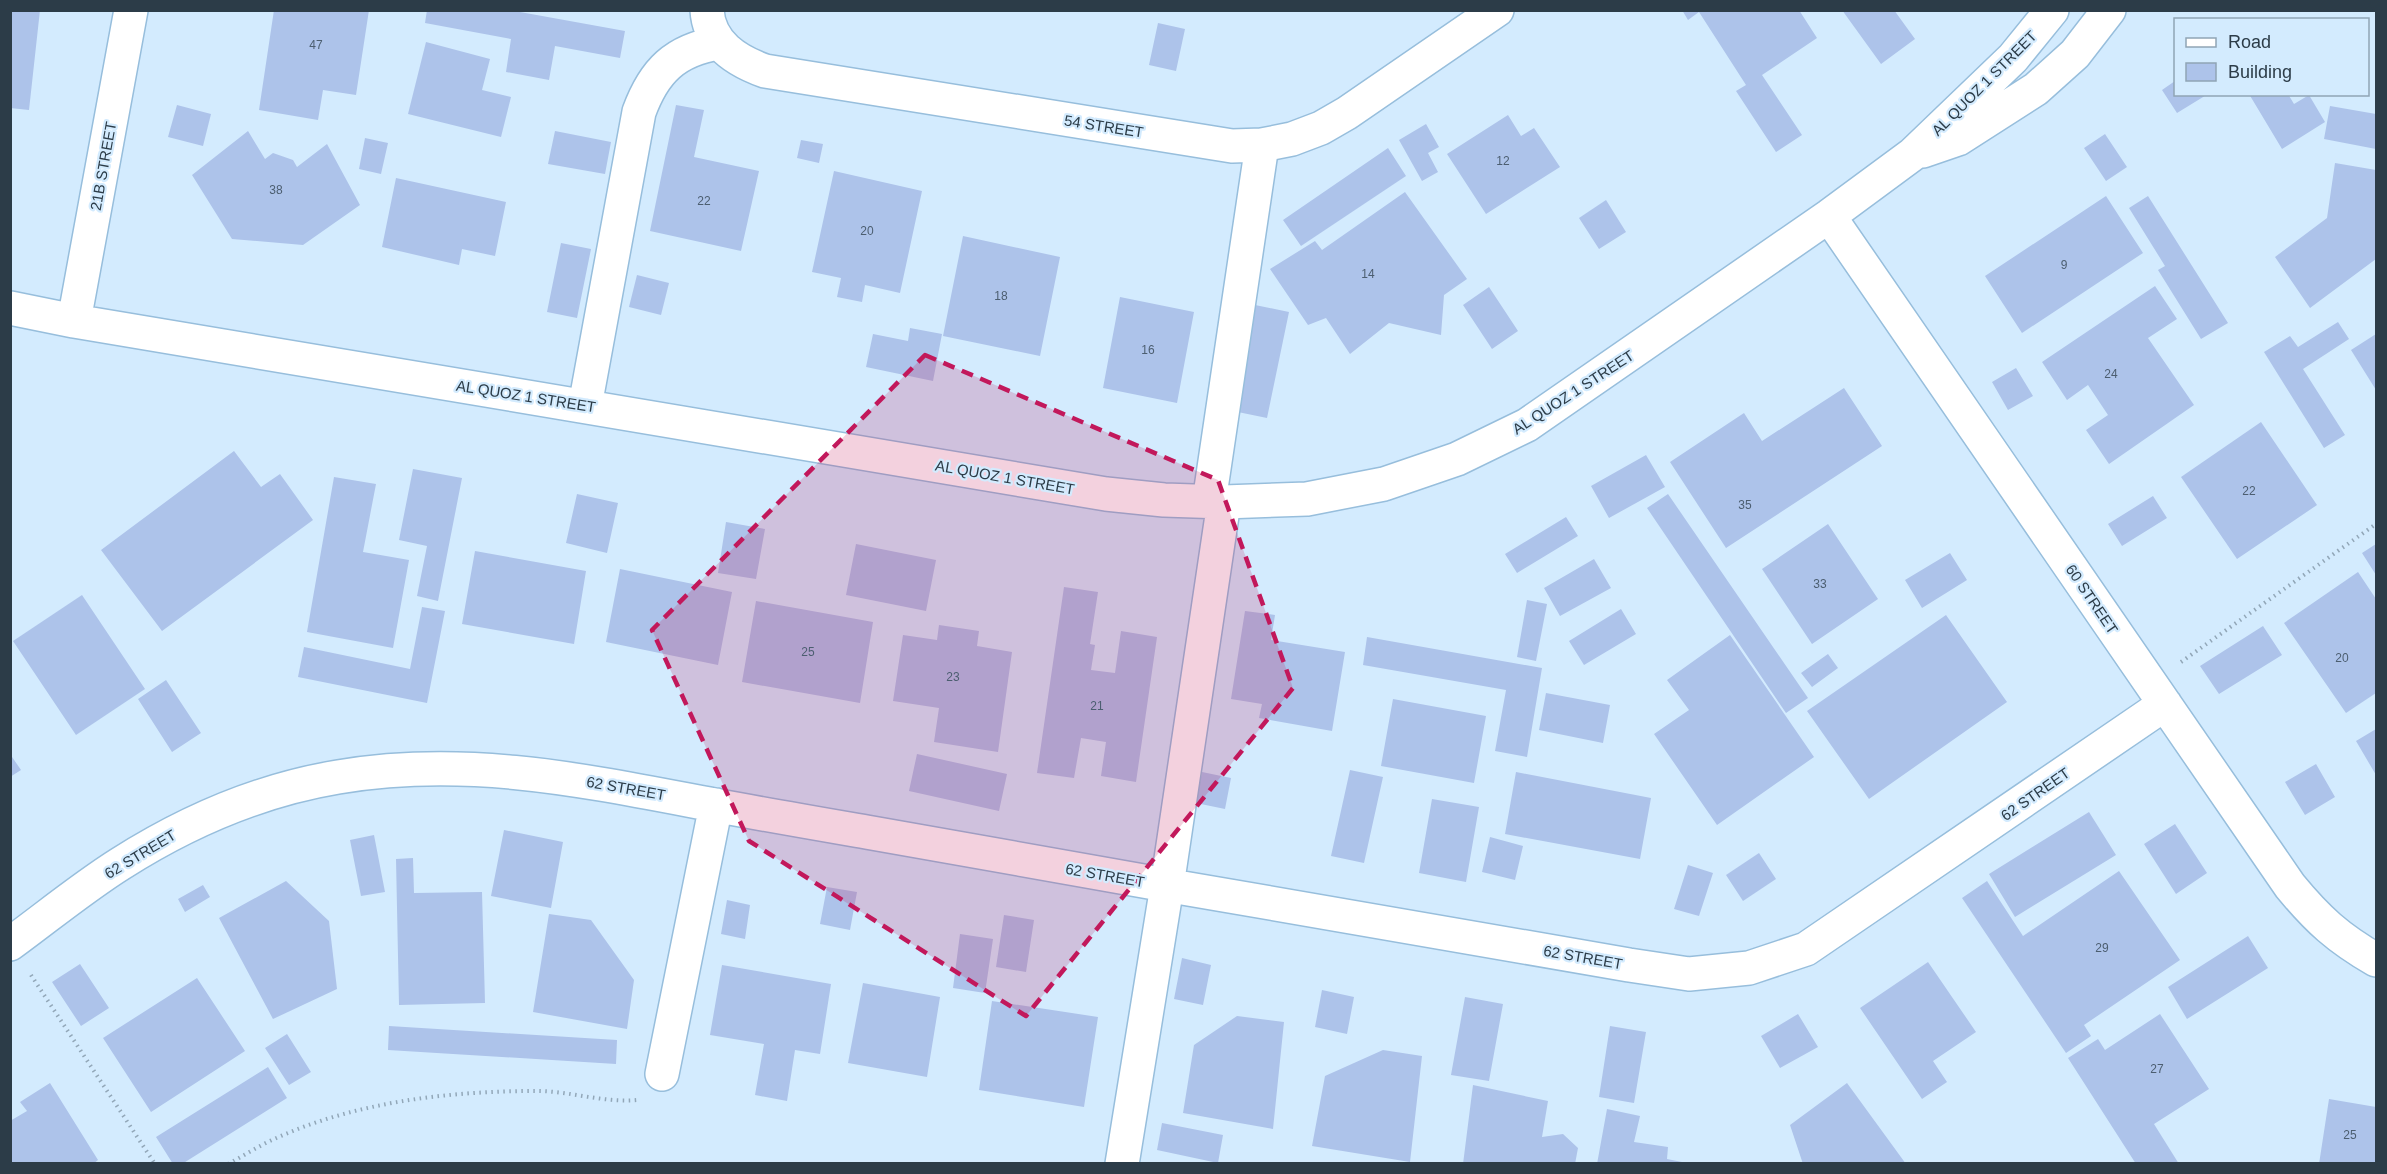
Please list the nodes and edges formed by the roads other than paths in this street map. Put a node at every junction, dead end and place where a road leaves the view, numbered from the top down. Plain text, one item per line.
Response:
1 (131, 10) edge
2 (707, 10) edge
3 (1497, 10) edge
4 (2052, 10) edge
5 (2109, 10) edge
6 (719, 43) junction
7 (1262, 146) junction
8 (1913, 154) junction
9 (1829, 216) junction
10 (10, 308) edge
11 (74, 321) junction
12 (585, 406) junction
13 (1216, 502) junction
14 (2157, 694) junction
15 (716, 805) junction
16 (1167, 886) junction
17 (10, 944) edge
18 (2376, 960) edge
19 (662, 1074) road end
20 (1122, 1164) edge

1 - 11 street, 21B STREET
2 - 6 street, 54 STREET
3 - 7 street, 54 STREET
4 - 8 street, AL QUOZ 1 STREET
5 - 8 street, AL QUOZ 1 STREET
6 - 7 street, 54 STREET
6 - 12 street
7 - 13 street
8 - 9 street, AL QUOZ 1 STREET
9 - 13 street, AL QUOZ 1 STREET
9 - 14 street, 60 STREET
10 - 11 street, AL QUOZ 1 STREET
11 - 12 street, AL QUOZ 1 STREET
12 - 13 street, AL QUOZ 1 STREET
13 - 16 street
14 - 16 street, 62 STREET
14 - 18 street, 60 STREET
15 - 16 street, 62 STREET
15 - 17 street, 62 STREET
15 - 19 street
16 - 20 street

